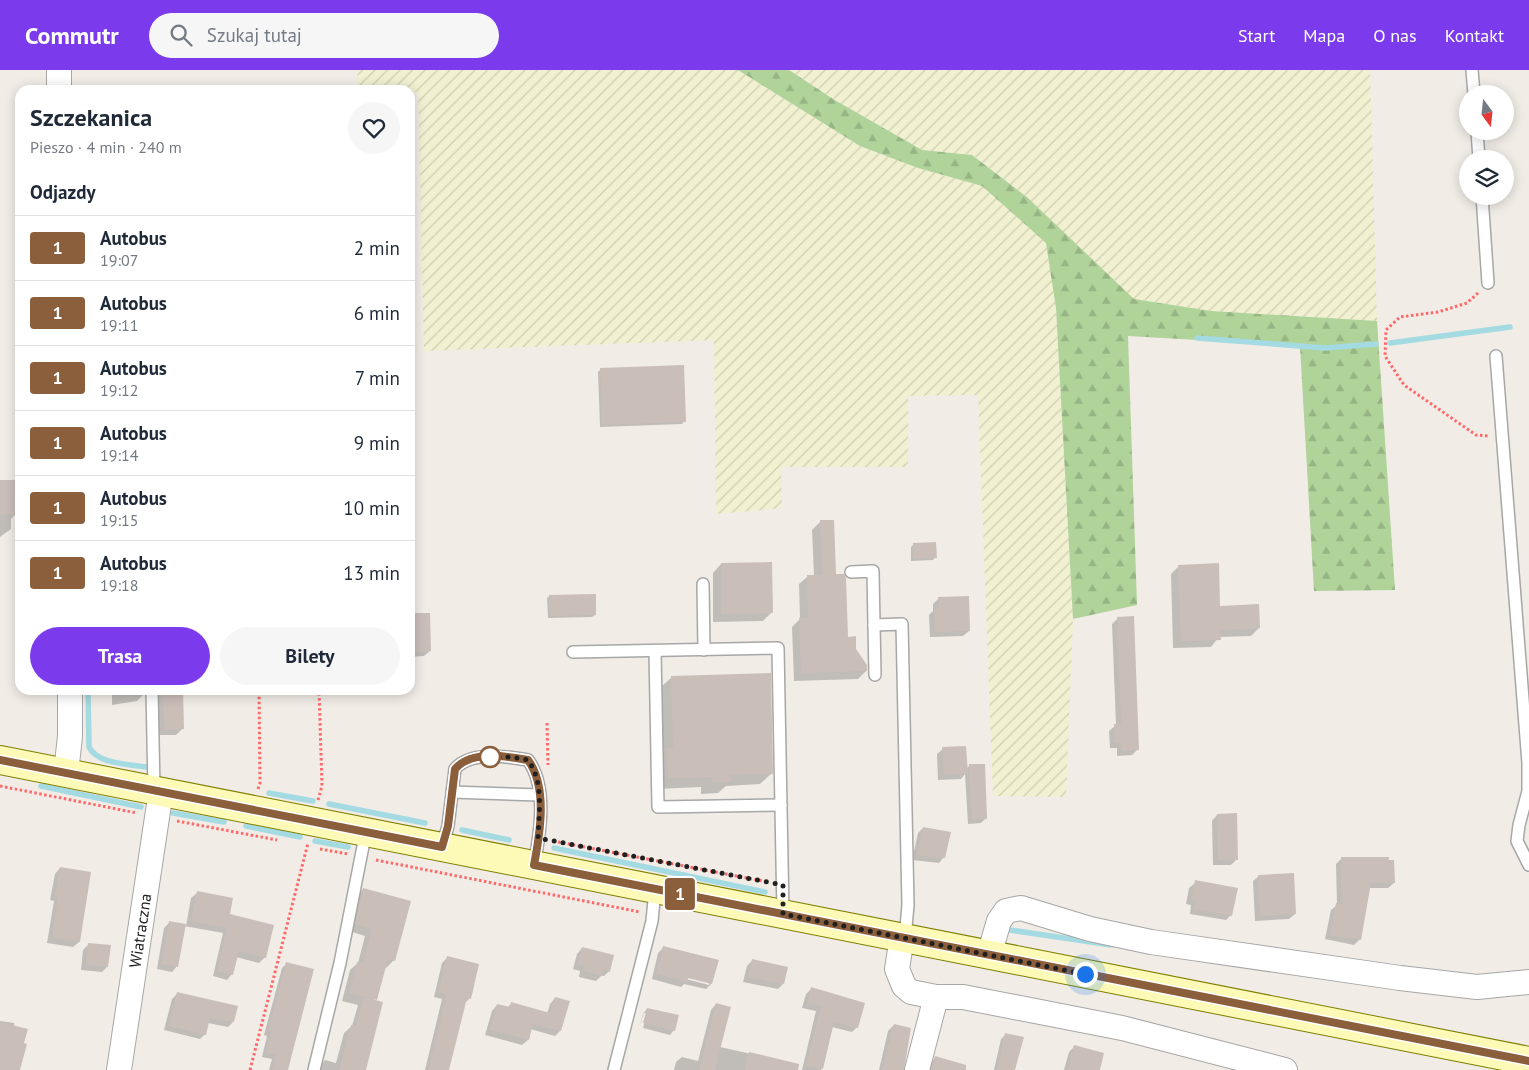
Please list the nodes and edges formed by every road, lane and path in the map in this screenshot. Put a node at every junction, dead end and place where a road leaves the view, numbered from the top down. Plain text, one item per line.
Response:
1 (59, 70) edge
2 (1472, 70) edge
3 (60, 85) edge
4 (1473, 85) edge
5 (1483, 205) edge
6 (1488, 283) joint
7 (1496, 356) dead end
8 (1504, 437) junction
9 (852, 572) dead end
10 (703, 584) dead end
11 (874, 625) junction
12 (704, 650) junction
13 (655, 651) junction
14 (573, 652) dead end
15 (875, 675) dead end
16 (70, 695) edge
17 (152, 695) edge
18 (259, 695) edge
19 (319, 695) edge
20 (0, 760) edge
21 (66, 773) junction
22 (158, 790) junction
23 (452, 792) junction
24 (539, 795) junction
25 (781, 805) junction
26 (252, 809) junction
27 (313, 821) junction
28 (366, 831) junction
29 (538, 838) junction
30 (442, 847) junction
31 (534, 865) junction
32 (1529, 865) edge
33 (783, 885) junction
34 (655, 890) junction
35 (783, 914) junction
36 (903, 937) junction
37 (989, 955) junction
38 (1529, 982) edge
39 (936, 997) junction
40 (1529, 1061) edge
41 (119, 1070) edge
42 (250, 1070) edge
43 (314, 1070) edge
44 (614, 1070) edge
45 (917, 1070) edge
46 (1285, 1070) edge

1 - 3 street
2 - 4 lane
5 - 6 lane
6 - 8 path
7 - 8 lane
8 - 32 lane
9 - 11 lane
10 - 12 lane
11 - 15 lane
11 - 36 lane
12 - 13 lane
12 - 25 lane
13 - 14 lane
13 - 25 lane
16 - 21 street
17 - 22 lane
18 - 26 path
19 - 27 path
20 - 21 main road
21 - 22 main road
22 - 26 main road
22 - 41 street, Wiatraczna
23 - 24 lane
23 - 24 lane
23 - 30 lane
24 - 29 lane
25 - 33 lane
26 - 27 main road
27 - 28 main road
27 - 42 path
28 - 30 main road
28 - 43 lane
29 - 31 lane
29 - 33 path
30 - 31 main road
31 - 34 main road
33 - 35 lane
34 - 35 main road
34 - 44 lane
35 - 36 main road
36 - 37 main road
36 - 39 street
37 - 38 street
37 - 40 main road
39 - 45 street
39 - 46 street

